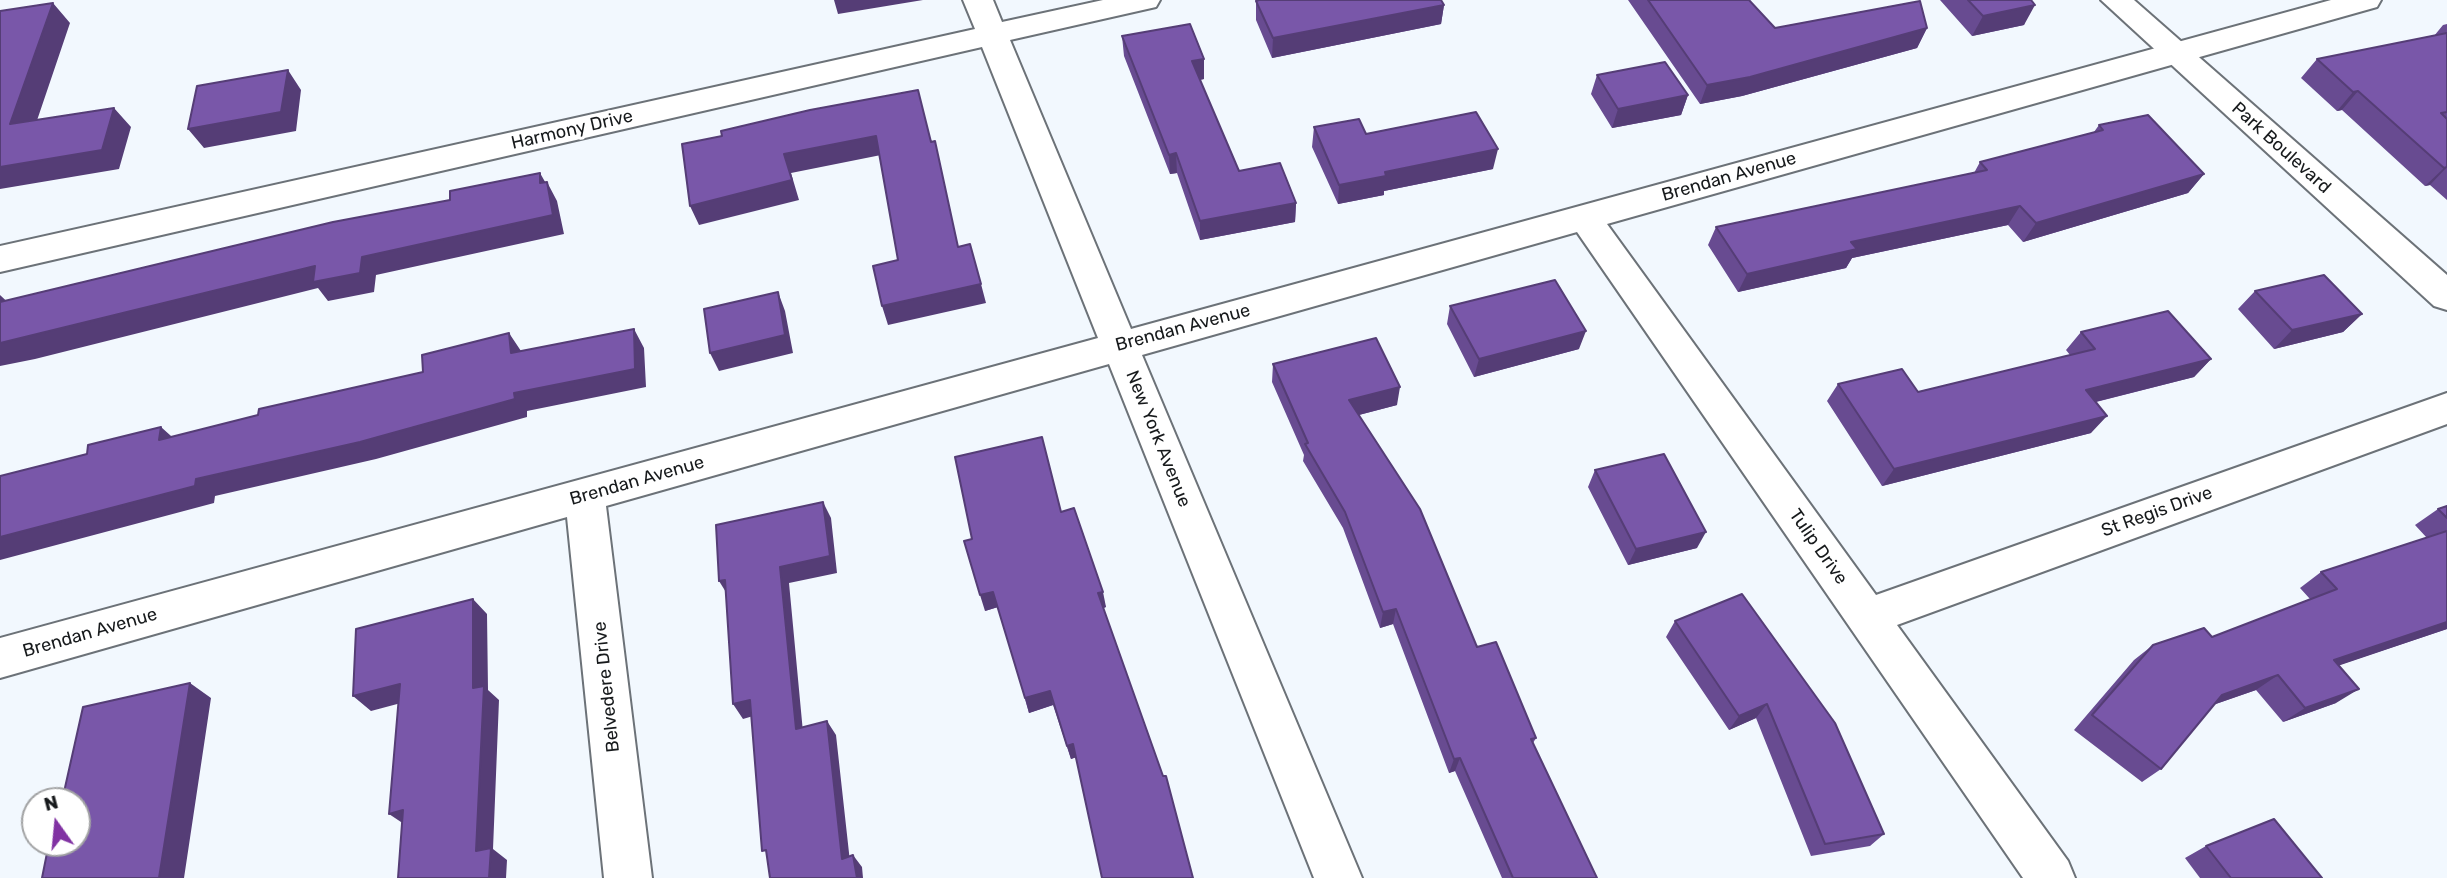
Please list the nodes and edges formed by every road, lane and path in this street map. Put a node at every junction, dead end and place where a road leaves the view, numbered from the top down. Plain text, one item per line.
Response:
1 (978, 0) edge
2 (1145, 0) edge
3 (2116, 0) edge
4 (2366, 0) edge
5 (992, 35) junction
6 (2174, 53) junction
7 (1584, 217) junction
8 (0, 259) edge
9 (2447, 296) edge
10 (1119, 346) junction
11 (2447, 408) edge
12 (585, 495) junction
13 (1867, 617) junction
14 (0, 658) edge
15 (628, 878) edge
16 (1338, 878) edge
17 (2051, 878) edge

1 - 5 street, New York Avenue
2 - 5 street, Harmony Drive
3 - 6 street, Park Boulevard
4 - 6 street, Brendan Avenue
5 - 8 street, Harmony Drive
5 - 10 street, New York Avenue
6 - 7 street, Brendan Avenue
6 - 9 street, Park Boulevard
7 - 10 street, Brendan Avenue
7 - 13 street, Tulip Drive
10 - 12 street, Brendan Avenue
10 - 16 street, New York Avenue
11 - 13 street, St Regis Drive
12 - 14 street, Brendan Avenue
12 - 15 street, Belvedere Drive
13 - 17 street, Tulip Drive

